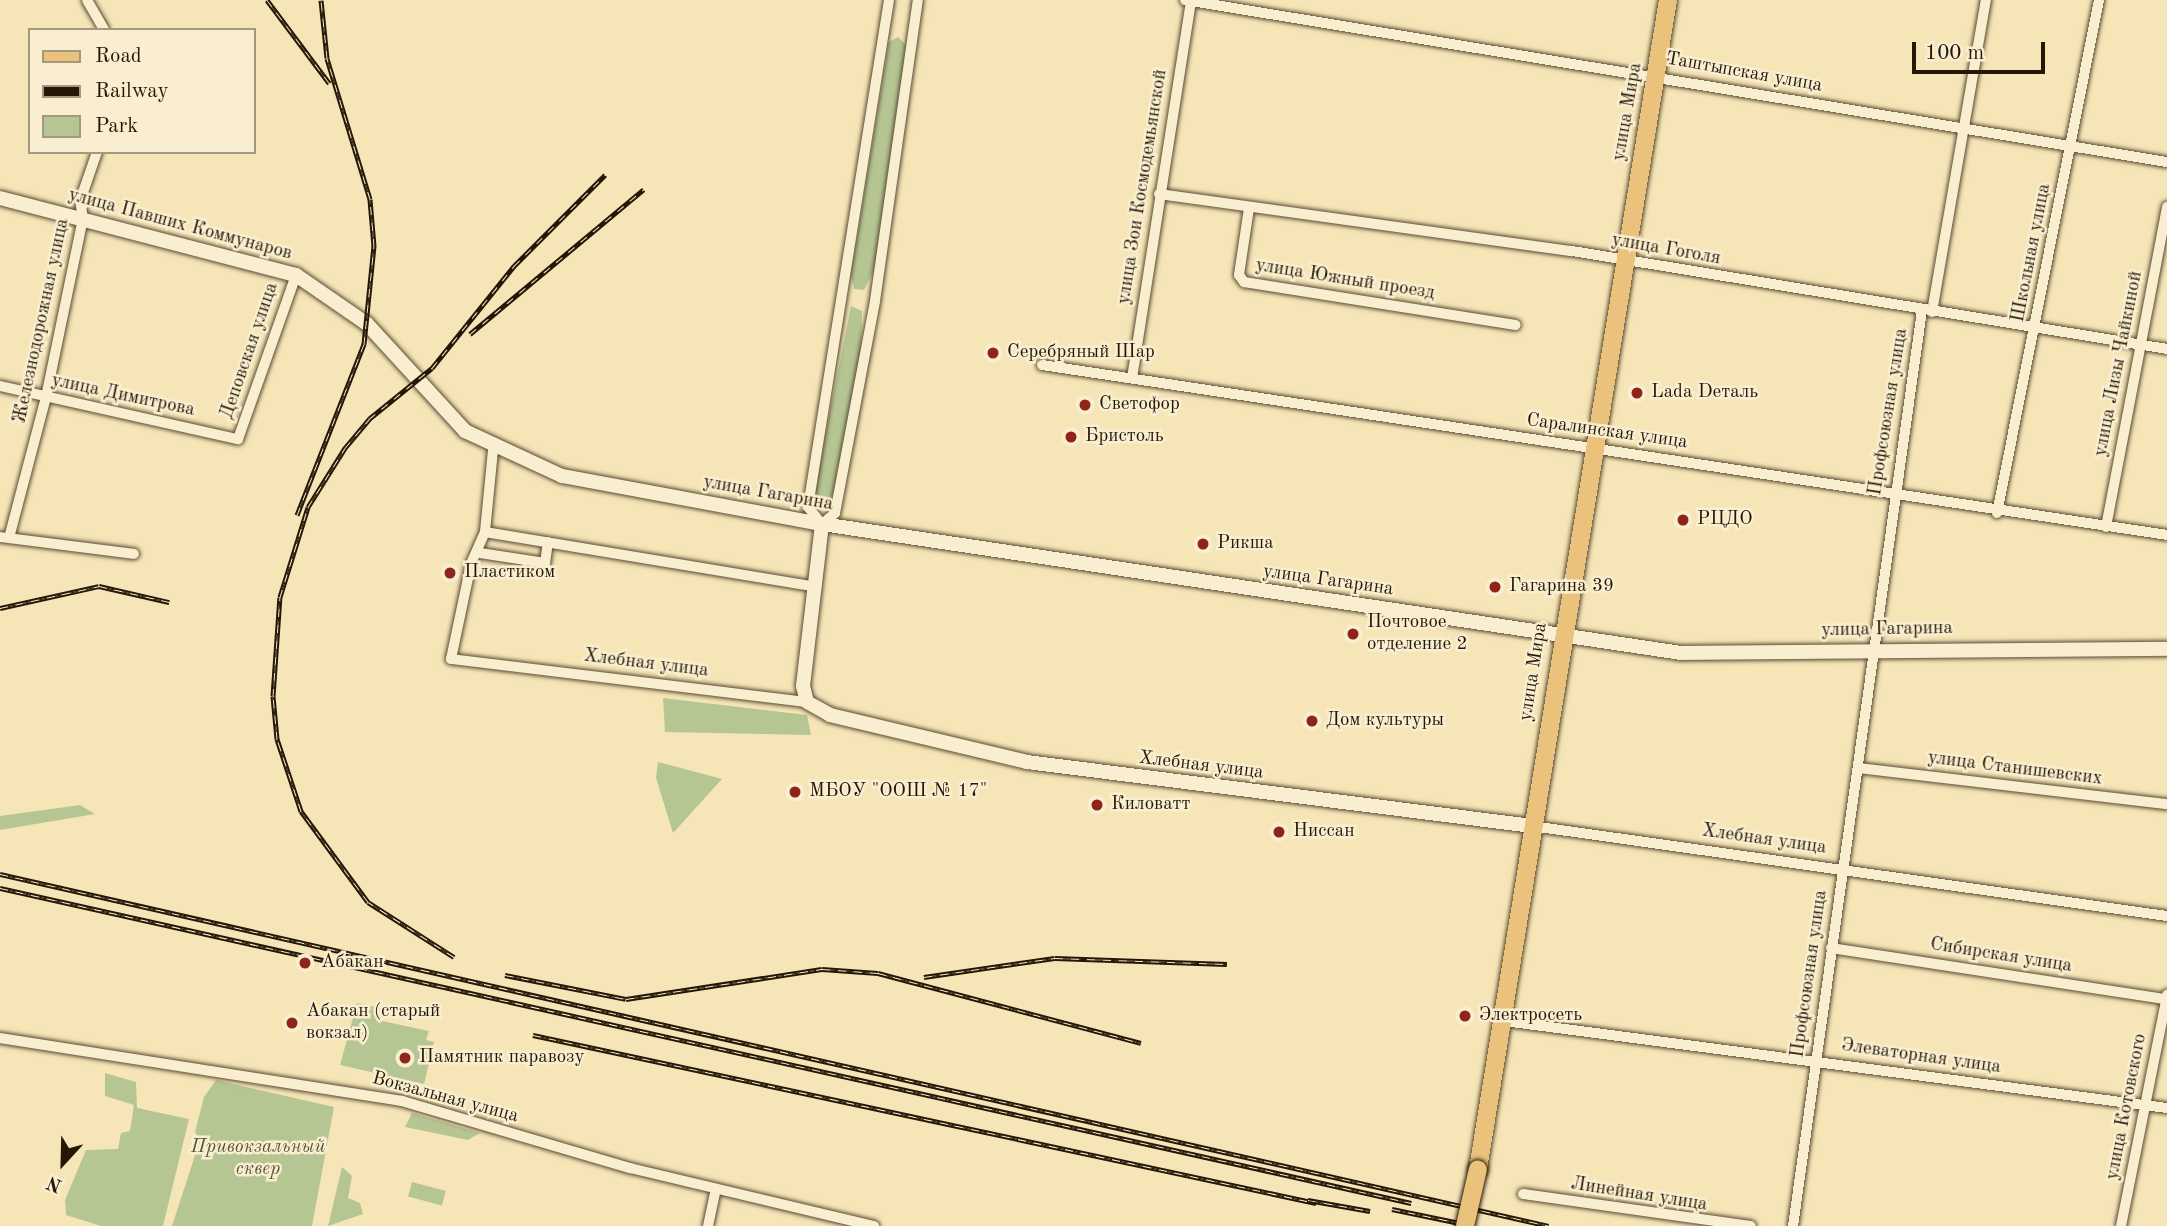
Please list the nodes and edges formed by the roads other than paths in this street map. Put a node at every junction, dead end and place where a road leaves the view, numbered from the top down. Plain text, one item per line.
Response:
1 (87, 0) edge
2 (888, 0) edge
3 (918, 0) edge
4 (1668, 0) edge
5 (1986, 0) edge
6 (2099, 0) edge
7 (1188, 1) edge
8 (103, 28) edge
9 (1655, 76) junction
10 (1965, 128) junction
11 (2071, 146) junction
12 (96, 154) edge
13 (2167, 162) edge
14 (1158, 194) junction
15 (0, 198) edge
16 (2167, 207) edge
17 (1249, 208) junction
18 (83, 219) junction
19 (1624, 261) junction
20 (296, 275) junction
21 (1927, 311) junction
22 (1516, 325) dead end
23 (2035, 328) junction
24 (2141, 345) junction
25 (2167, 349) edge
26 (1042, 365) dead end
27 (1132, 378) junction
28 (0, 386) edge
29 (46, 397) junction
30 (238, 439) joint
31 (1592, 448) junction
32 (494, 450) junction
33 (1894, 494) junction
34 (1997, 513) junction
35 (822, 524) junction
36 (2106, 527) junction
37 (485, 532) junction
38 (2167, 535) edge
39 (4, 538) edge
40 (548, 542) junction
41 (480, 553) junction
42 (134, 554) dead end
43 (816, 587) junction
44 (1561, 636) junction
45 (1873, 649) junction
46 (2167, 649) edge
47 (807, 702) junction
48 (1859, 768) junction
49 (2167, 804) edge
50 (1532, 826) junction
51 (1842, 870) junction
52 (2167, 916) edge
53 (1831, 948) junction
54 (2167, 997) edge
55 (1504, 1021) junction
56 (0, 1038) edge
57 (1815, 1061) junction
58 (2147, 1105) junction
59 (2167, 1108) edge
60 (716, 1189) junction
61 (1523, 1194) dead end
62 (709, 1221) edge
63 (874, 1226) edge
64 (1465, 1226) edge
65 (1751, 1226) edge
66 (1793, 1226) edge
67 (2121, 1226) edge

1 - 8 street
2 - 35 street
3 - 35 street
4 - 9 main road, улица Мира
5 - 10 street, Профсоюзная улица
6 - 11 street, Школьная улица
7 - 9 street, Таштыпская улица
7 - 14 street, улица Зои Космодемьянской
9 - 10 street, Таштыпская улица
9 - 19 main road, улица Мира
10 - 11 street, Таштыпская улица
10 - 21 street, Профсоюзная улица
11 - 13 street, Таштыпская улица
11 - 23 street, Школьная улица
12 - 18 street, Железнодорожная улица
14 - 17 street, улица Гоголя
14 - 27 street, улица Зои Космодемьянской
15 - 18 street, улица Павших Коммунаров
16 - 24 street, улица Лизы Чайкиной
17 - 19 street, улица Гоголя
17 - 22 street, улица Южный проезд
18 - 20 street, улица Павших Коммунаров
18 - 29 street, Железнодорожная улица
19 - 21 street, улица Гоголя
19 - 31 main road, улица Мира
20 - 30 street, Деповская улица
20 - 32 street, улица Павших Коммунаров
21 - 23 street, улица Гоголя
21 - 33 street, Профсоюзная улица
23 - 24 street, улица Гоголя
23 - 34 street, Школьная улица
24 - 25 street, улица Гоголя
24 - 36 street, улица Лизы Чайкиной
26 - 27 street, Саралинская улица
27 - 31 street, Саралинская улица
28 - 29 street, улица Димитрова
29 - 30 street, улица Димитрова
29 - 39 street, Железнодорожная улица
31 - 33 street, Саралинская улица
31 - 44 main road, улица Мира
32 - 35 street, улица Гагарина
32 - 37 street, Хлебная улица
33 - 34 street, Саралинская улица
33 - 45 street, Профсоюзная улица
34 - 36 street, Саралинская улица
35 - 43 street
35 - 44 street, улица Гагарина
36 - 38 street, Саралинская улица
37 - 40 street
37 - 41 street, Хлебная улица
39 - 42 street
40 - 41 street
40 - 43 street
41 - 47 street, Хлебная улица
43 - 47 street
44 - 45 street, улица Гагарина
44 - 50 main road, улица Мира
45 - 46 street, улица Гагарина
45 - 48 street, Профсоюзная улица
47 - 50 street, Хлебная улица
48 - 49 street, улица Станишевских
48 - 51 street, Профсоюзная улица
50 - 51 street, Хлебная улица
50 - 55 main road, улица Мира
51 - 52 street, Хлебная улица
51 - 53 street, Профсоюзная улица
53 - 54 street, Сибирская улица
53 - 57 street, Профсоюзная улица
54 - 58 street, улица Котовского
55 - 57 street, Элеваторная улица
55 - 64 main road, улица Мира, bridge
56 - 60 street, Вокзальная улица
57 - 58 street, Элеваторная улица
57 - 66 street, Профсоюзная улица
58 - 59 street, Элеваторная улица
58 - 67 street, улица Котовского
60 - 62 street
60 - 63 street, Вокзальная улица
61 - 65 street, Линейная улица

